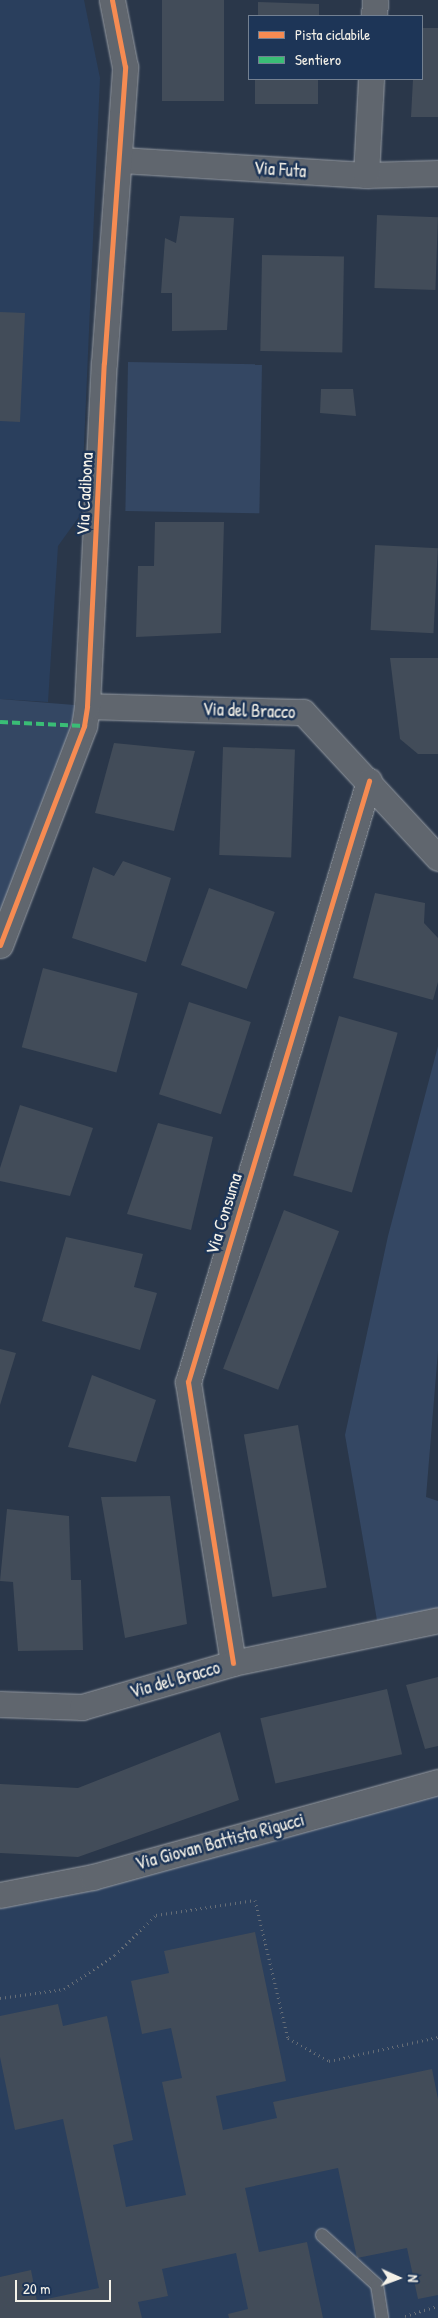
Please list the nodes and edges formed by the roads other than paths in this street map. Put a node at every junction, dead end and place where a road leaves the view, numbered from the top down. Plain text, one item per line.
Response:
1 (112, 0) edge
2 (375, 0) edge
3 (374, 15) edge
4 (371, 80) edge
5 (121, 160) junction
6 (438, 173) edge
7 (366, 175) junction
8 (87, 706) junction
9 (369, 781) junction
10 (438, 858) edge
11 (0, 945) edge
12 (438, 1620) edge
13 (233, 1662) junction
14 (0, 1704) edge
15 (438, 1782) edge
16 (0, 1895) edge
17 (322, 2235) dead end
18 (382, 2318) edge

1 - 5 street, Via Cadibona
2 - 3 street
4 - 7 street
5 - 7 street, Via Futa
5 - 8 street, Via Cadibona
6 - 7 street, Via Futa
8 - 9 street, Via del Bracco
8 - 11 street, Via Cadibona
9 - 10 street, Via del Bracco
9 - 13 street, Via Consuma
12 - 13 street, Via del Bracco
13 - 14 street, Via del Bracco
15 - 16 street, Via Giovan Battista Rigucci
17 - 18 lane

